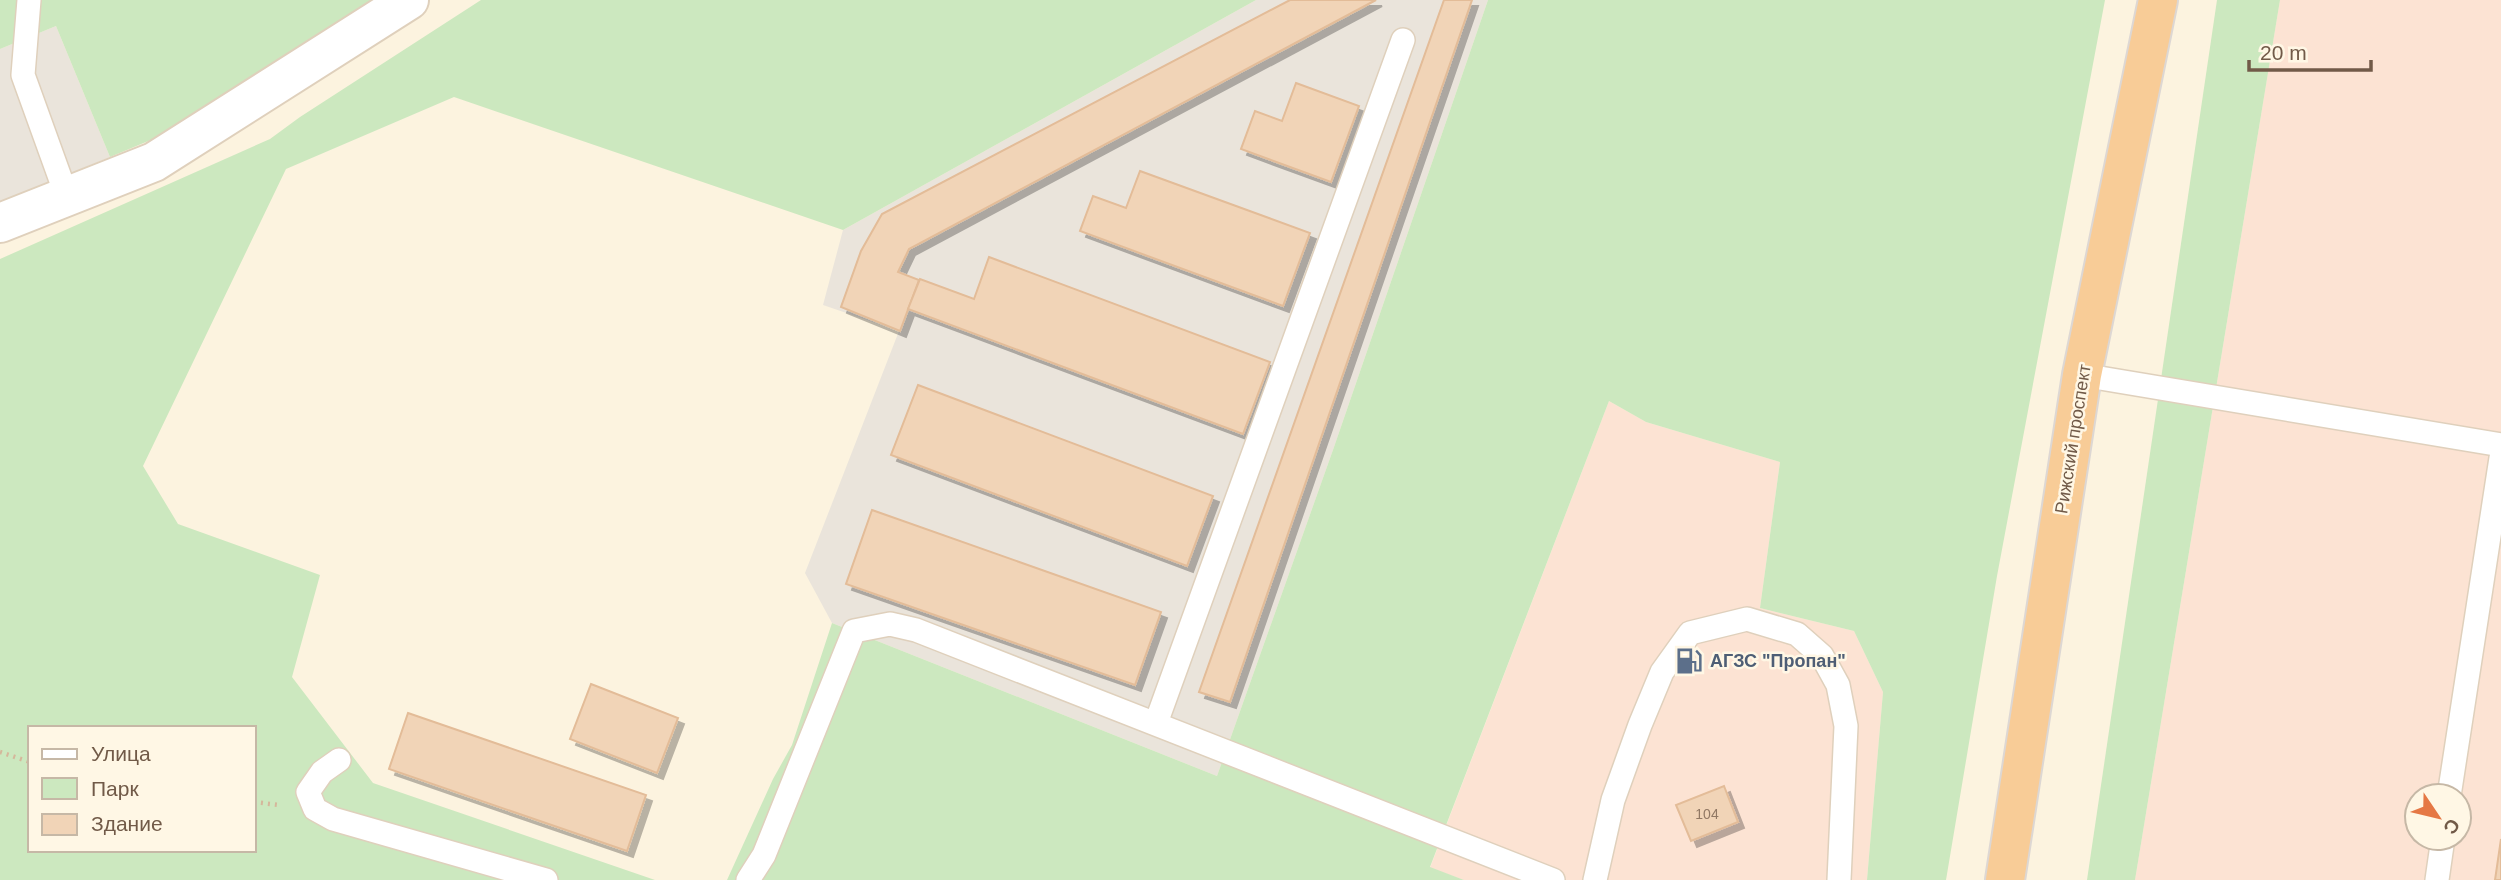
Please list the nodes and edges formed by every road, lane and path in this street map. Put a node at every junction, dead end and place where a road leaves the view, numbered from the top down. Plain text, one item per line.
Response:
1 (29, 0) edge
2 (410, 0) edge
3 (2158, 0) edge
4 (1403, 40) dead end
5 (67, 197) junction
6 (0, 223) edge
7 (2082, 375) junction
8 (2501, 444) edge
9 (2501, 458) edge
10 (1156, 723) junction
11 (0, 752) edge
12 (339, 760) dead end
13 (28, 761) edge
14 (2451, 782) edge
15 (2441, 852) edge
16 (546, 880) edge
17 (748, 880) edge
18 (1553, 880) edge
19 (1595, 880) edge
20 (1839, 880) edge
21 (2005, 880) edge
22 (2437, 880) edge

1 - 5 lane
2 - 5 street
3 - 7 highway, Рижский проспект
4 - 10 lane
5 - 6 street
7 - 8 lane
7 - 21 highway, Рижский проспект
9 - 14 lane
10 - 17 lane
10 - 18 lane
11 - 13 path
12 - 16 lane
15 - 22 lane
19 - 20 lane

